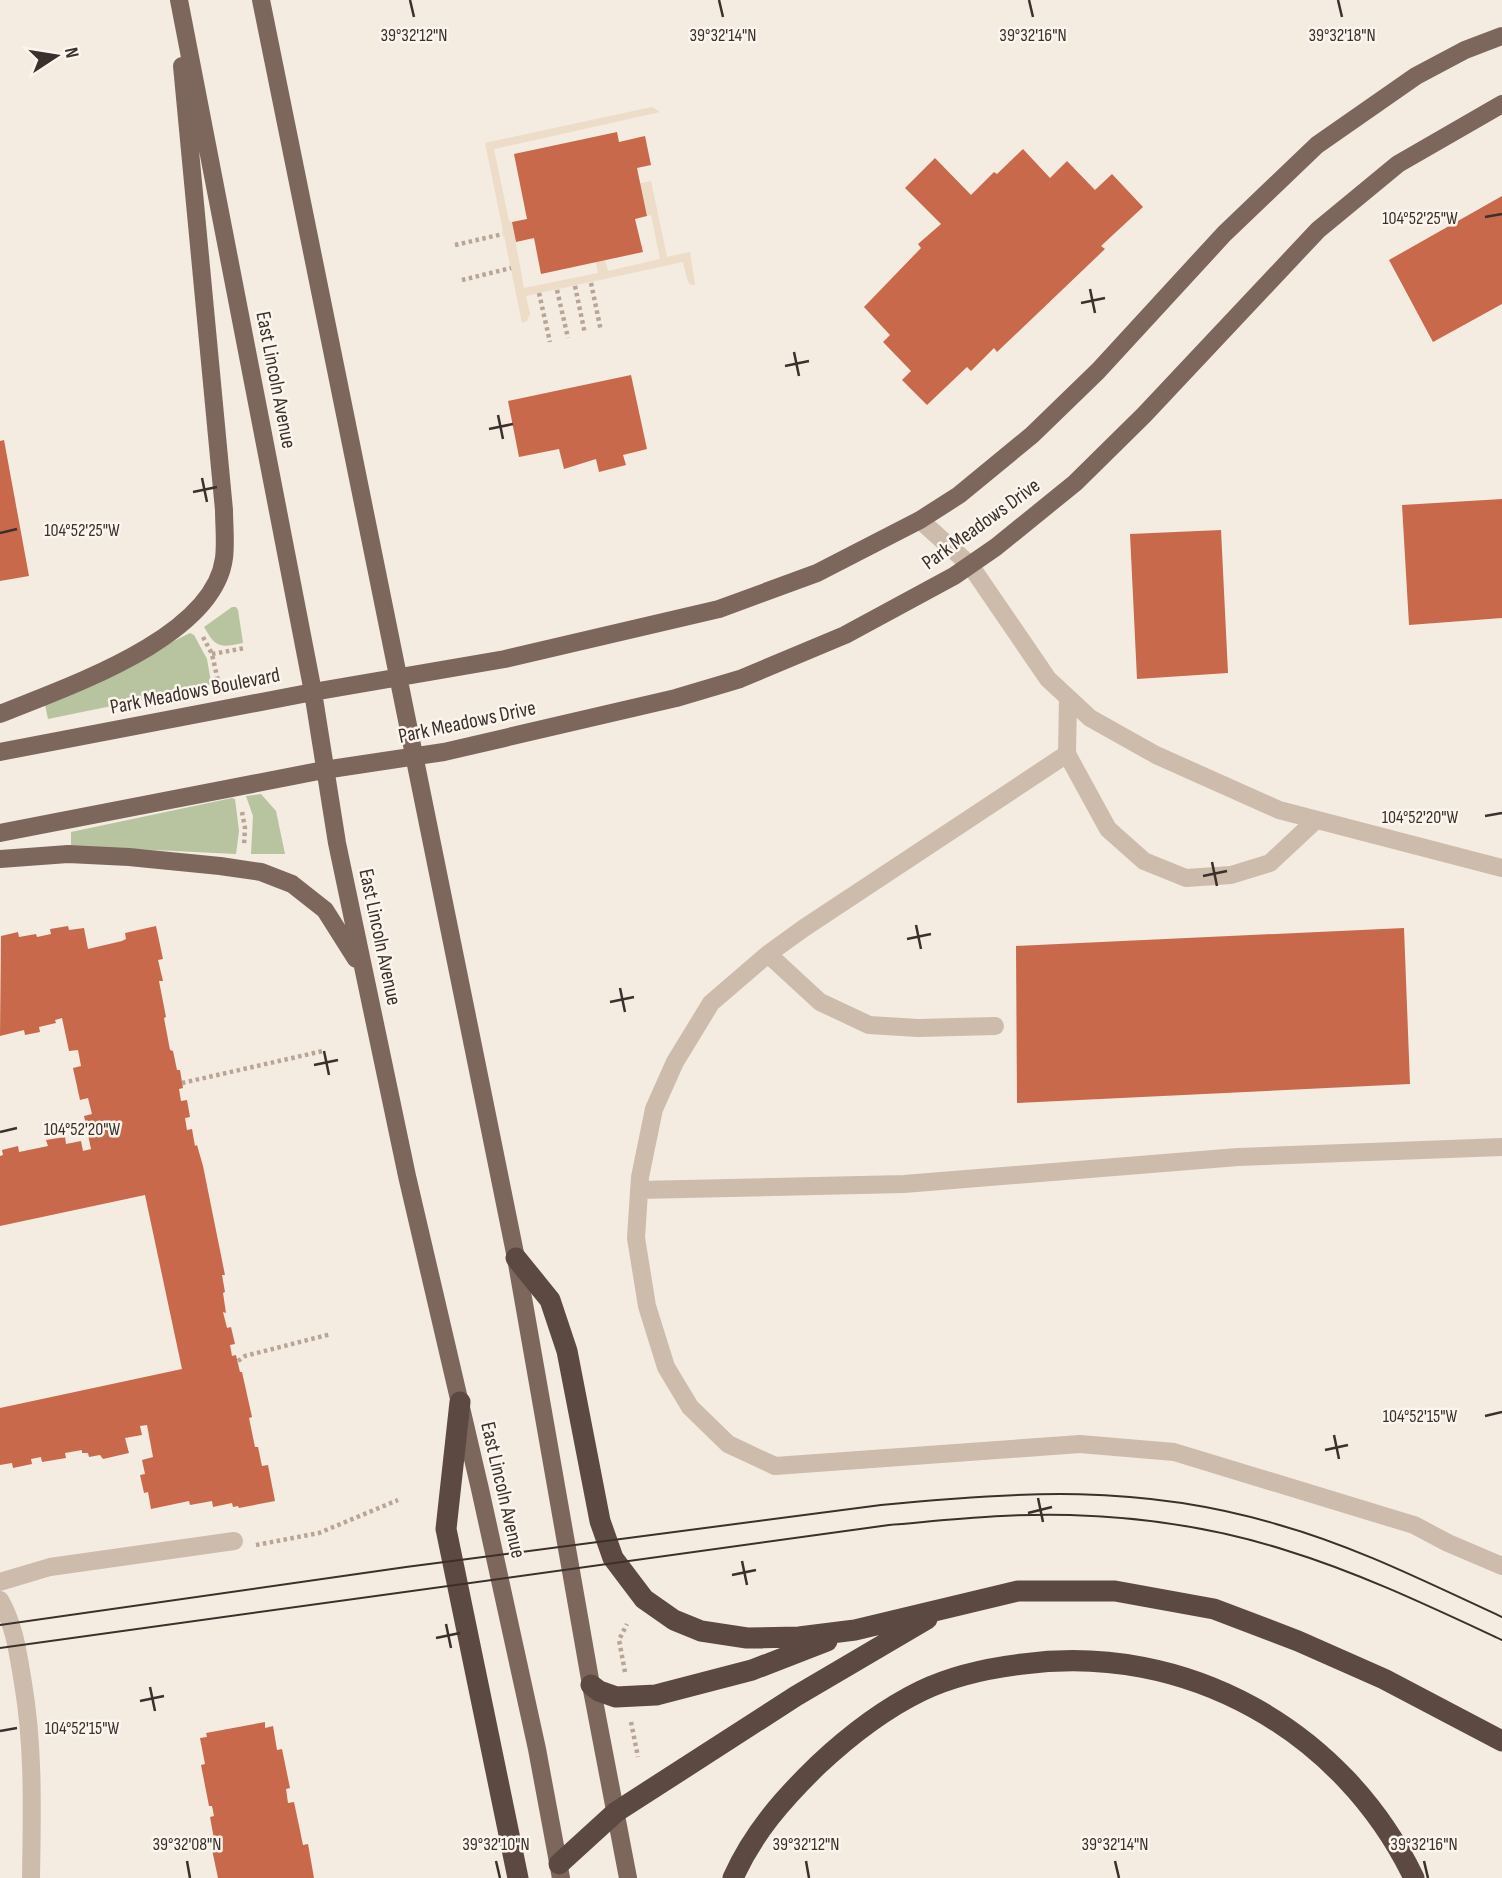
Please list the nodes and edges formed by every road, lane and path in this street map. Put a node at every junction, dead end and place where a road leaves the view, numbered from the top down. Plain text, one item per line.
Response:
1 (177, 0) edge
2 (261, 0) edge
3 (1502, 36) edge
4 (1502, 104) edge
5 (503, 234) dead end
6 (455, 245) dead end
7 (510, 268) dead end
8 (462, 279) dead end
9 (591, 283) dead end
10 (575, 286) dead end
11 (557, 290) dead end
12 (539, 293) dead end
13 (601, 331) dead end
14 (585, 334) dead end
15 (568, 338) dead end
16 (550, 342) dead end
17 (920, 520) junction
18 (970, 565) junction
19 (201, 634) dead end
20 (245, 648) dead end
21 (212, 654) junction
22 (398, 678) junction
23 (218, 681) dead end
24 (313, 692) junction
25 (1068, 698) junction
26 (0, 714) edge
27 (0, 752) edge
28 (1067, 754) junction
29 (415, 758) junction
30 (324, 770) junction
31 (241, 807) dead end
32 (1316, 820) junction
33 (0, 833) edge
34 (243, 848) dead end
35 (0, 859) edge
36 (1502, 867) edge
37 (768, 954) junction
38 (363, 970) junction
39 (995, 1026) dead end
40 (323, 1051) dead end
41 (182, 1083) dead end
42 (1502, 1147) edge
43 (639, 1190) junction
44 (516, 1258) junction
45 (331, 1334) dead end
46 (238, 1361) dead end
47 (460, 1402) junction
48 (398, 1500) dead end
49 (234, 1541) joint
50 (1502, 1566) edge
51 (0, 1582) edge
52 (0, 1600) edge
53 (944, 1609) junction
54 (626, 1624) dead end
55 (855, 1630) junction
56 (625, 1673) dead end
57 (591, 1685) junction
58 (630, 1714) dead end
59 (1502, 1741) edge
60 (638, 1757) dead end
61 (616, 1812) junction
62 (560, 1871) edge
63 (31, 1878) edge
64 (518, 1878) edge
65 (628, 1878) edge
66 (733, 1878) edge
67 (1414, 1878) edge

1 - 24 main road, East Lincoln Avenue
1 - 26 main road
2 - 22 main road
3 - 17 main road, Park Meadows Drive
4 - 18 main road, Park Meadows Drive
5 - 6 path
7 - 8 path
9 - 13 path
10 - 14 path
11 - 15 path
12 - 16 path
17 - 18 street
17 - 22 main road, Park Meadows Drive
18 - 25 street
18 - 29 main road, Park Meadows Drive
19 - 21 path
20 - 21 path
21 - 23 path
22 - 24 main road, Park Meadows Boulevard
22 - 29 main road
24 - 27 main road, Park Meadows Boulevard
24 - 30 main road, East Lincoln Avenue
25 - 28 street
25 - 32 street
28 - 32 street
28 - 37 street
29 - 30 main road, Park Meadows Drive
29 - 44 main road
30 - 33 main road
30 - 38 main road, East Lincoln Avenue
31 - 34 path
32 - 36 street
35 - 38 main road
37 - 39 street
37 - 43 street
38 - 47 main road, East Lincoln Avenue
40 - 41 path
42 - 43 street
43 - 50 street
44 - 55 highway
44 - 57 main road
45 - 46 path
47 - 62 main road, East Lincoln Avenue
47 - 64 highway
48 - 49 path
49 - 51 street
52 - 63 street
53 - 55 highway
53 - 59 highway
53 - 61 highway
54 - 56 path
55 - 57 highway
57 - 61 main road
58 - 60 path
61 - 62 highway
61 - 65 main road
66 - 67 highway

